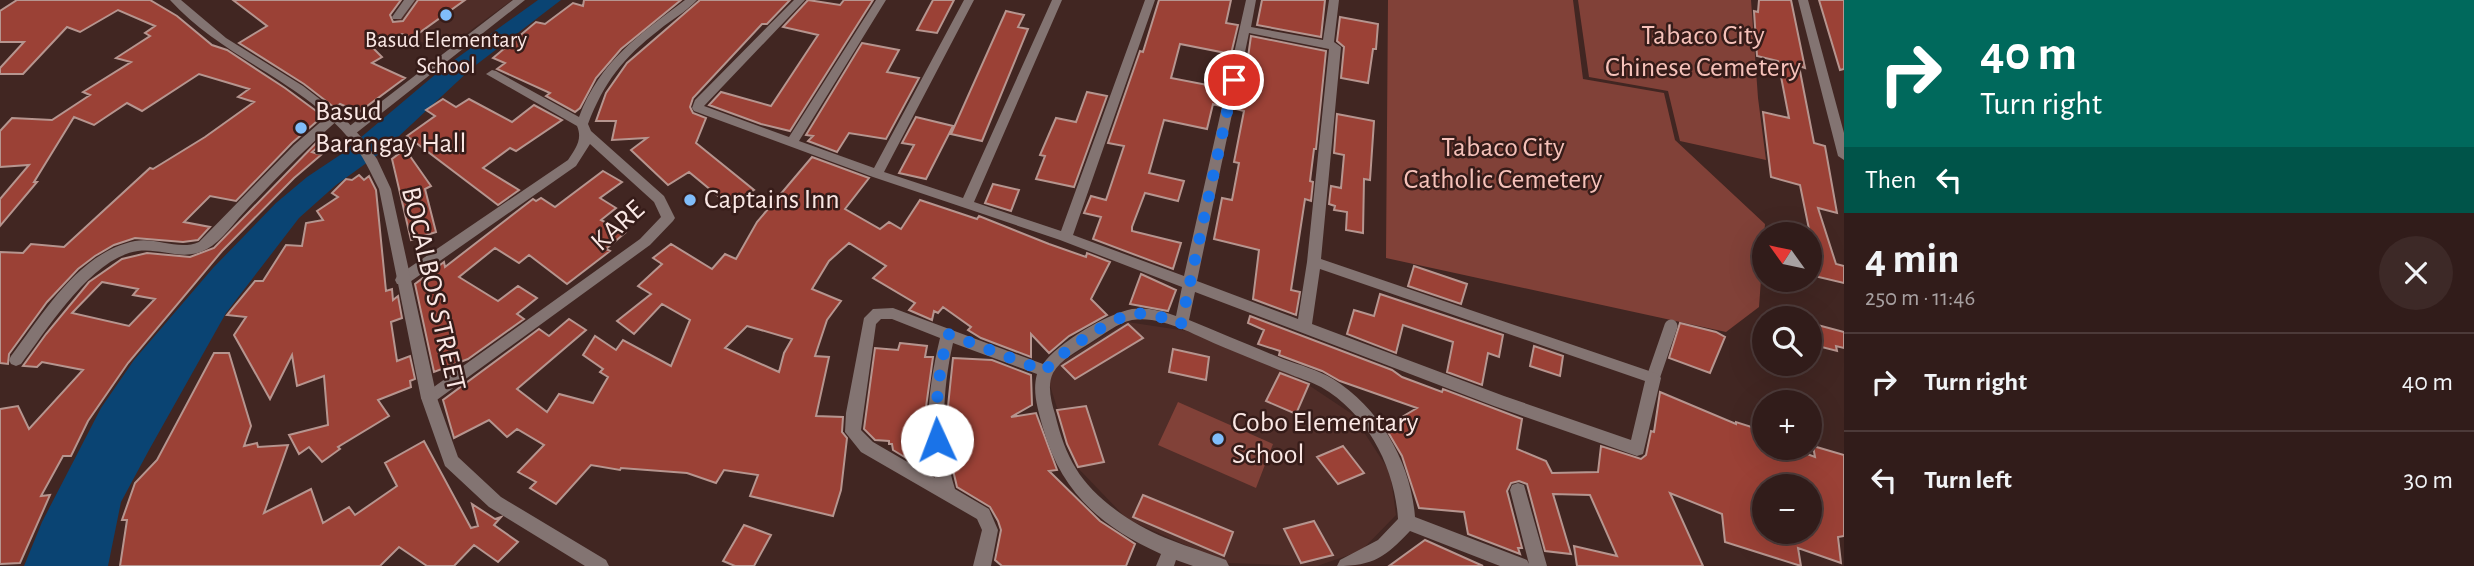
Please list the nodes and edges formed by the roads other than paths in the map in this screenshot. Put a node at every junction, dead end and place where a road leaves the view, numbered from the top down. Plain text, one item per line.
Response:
1 (175, 0) edge
2 (410, 0) edge
3 (520, 0) edge
4 (692, 0) edge
5 (800, 0) edge
6 (881, 0) edge
7 (969, 0) edge
8 (1056, 0) edge
9 (1150, 0) edge
10 (1251, 0) edge
11 (1334, 0) edge
12 (1803, 0) edge
13 (397, 17) dead end
14 (1245, 29) junction
15 (1328, 44) junction
16 (492, 74) dead end
17 (336, 115) junction
18 (584, 129) junction
19 (353, 132) junction
20 (792, 143) junction
21 (1844, 156) edge
22 (877, 174) junction
23 (967, 203) junction
24 (1065, 237) junction
25 (1314, 262) junction
26 (402, 280) junction
27 (1189, 284) junction
28 (1181, 324) junction
29 (1671, 326) dead end
30 (1304, 327) junction
31 (948, 334) junction
32 (16, 360) dead end
33 (1045, 371) junction
34 (1653, 378) junction
35 (429, 398) junction
36 (1518, 490) dead end
37 (948, 494) junction
38 (1407, 522) junction
39 (1168, 558) edge
40 (600, 566) edge
41 (982, 566) edge
42 (1220, 566) edge
43 (1346, 566) edge
44 (1521, 566) edge
45 (1538, 566) edge

1 - 17 street, BOCALBOS STREET
2 - 13 street
3 - 19 street
4 - 18 street
5 - 20 street
6 - 20 street
7 - 22 street
8 - 23 street
9 - 24 street
10 - 14 street
11 - 15 street
12 - 21 street
14 - 15 street
14 - 27 street
15 - 25 street
16 - 18 street
17 - 19 street, BOCALBOS STREET
17 - 32 street
18 - 26 street
18 - 35 street, KARE
19 - 26 street, BOCALBOS STREET
20 - 22 street
22 - 23 street
23 - 24 street
24 - 27 street
25 - 30 street
25 - 34 street
26 - 35 street, BOCALBOS STREET
27 - 28 street
27 - 30 street
28 - 33 street
28 - 38 street
29 - 34 lane
30 - 34 street
31 - 33 street
31 - 37 street
31 - 37 street
33 - 39 street
35 - 40 street, BOCALBOS STREET
36 - 45 street
37 - 41 street
38 - 43 street
38 - 44 street
39 - 42 street

